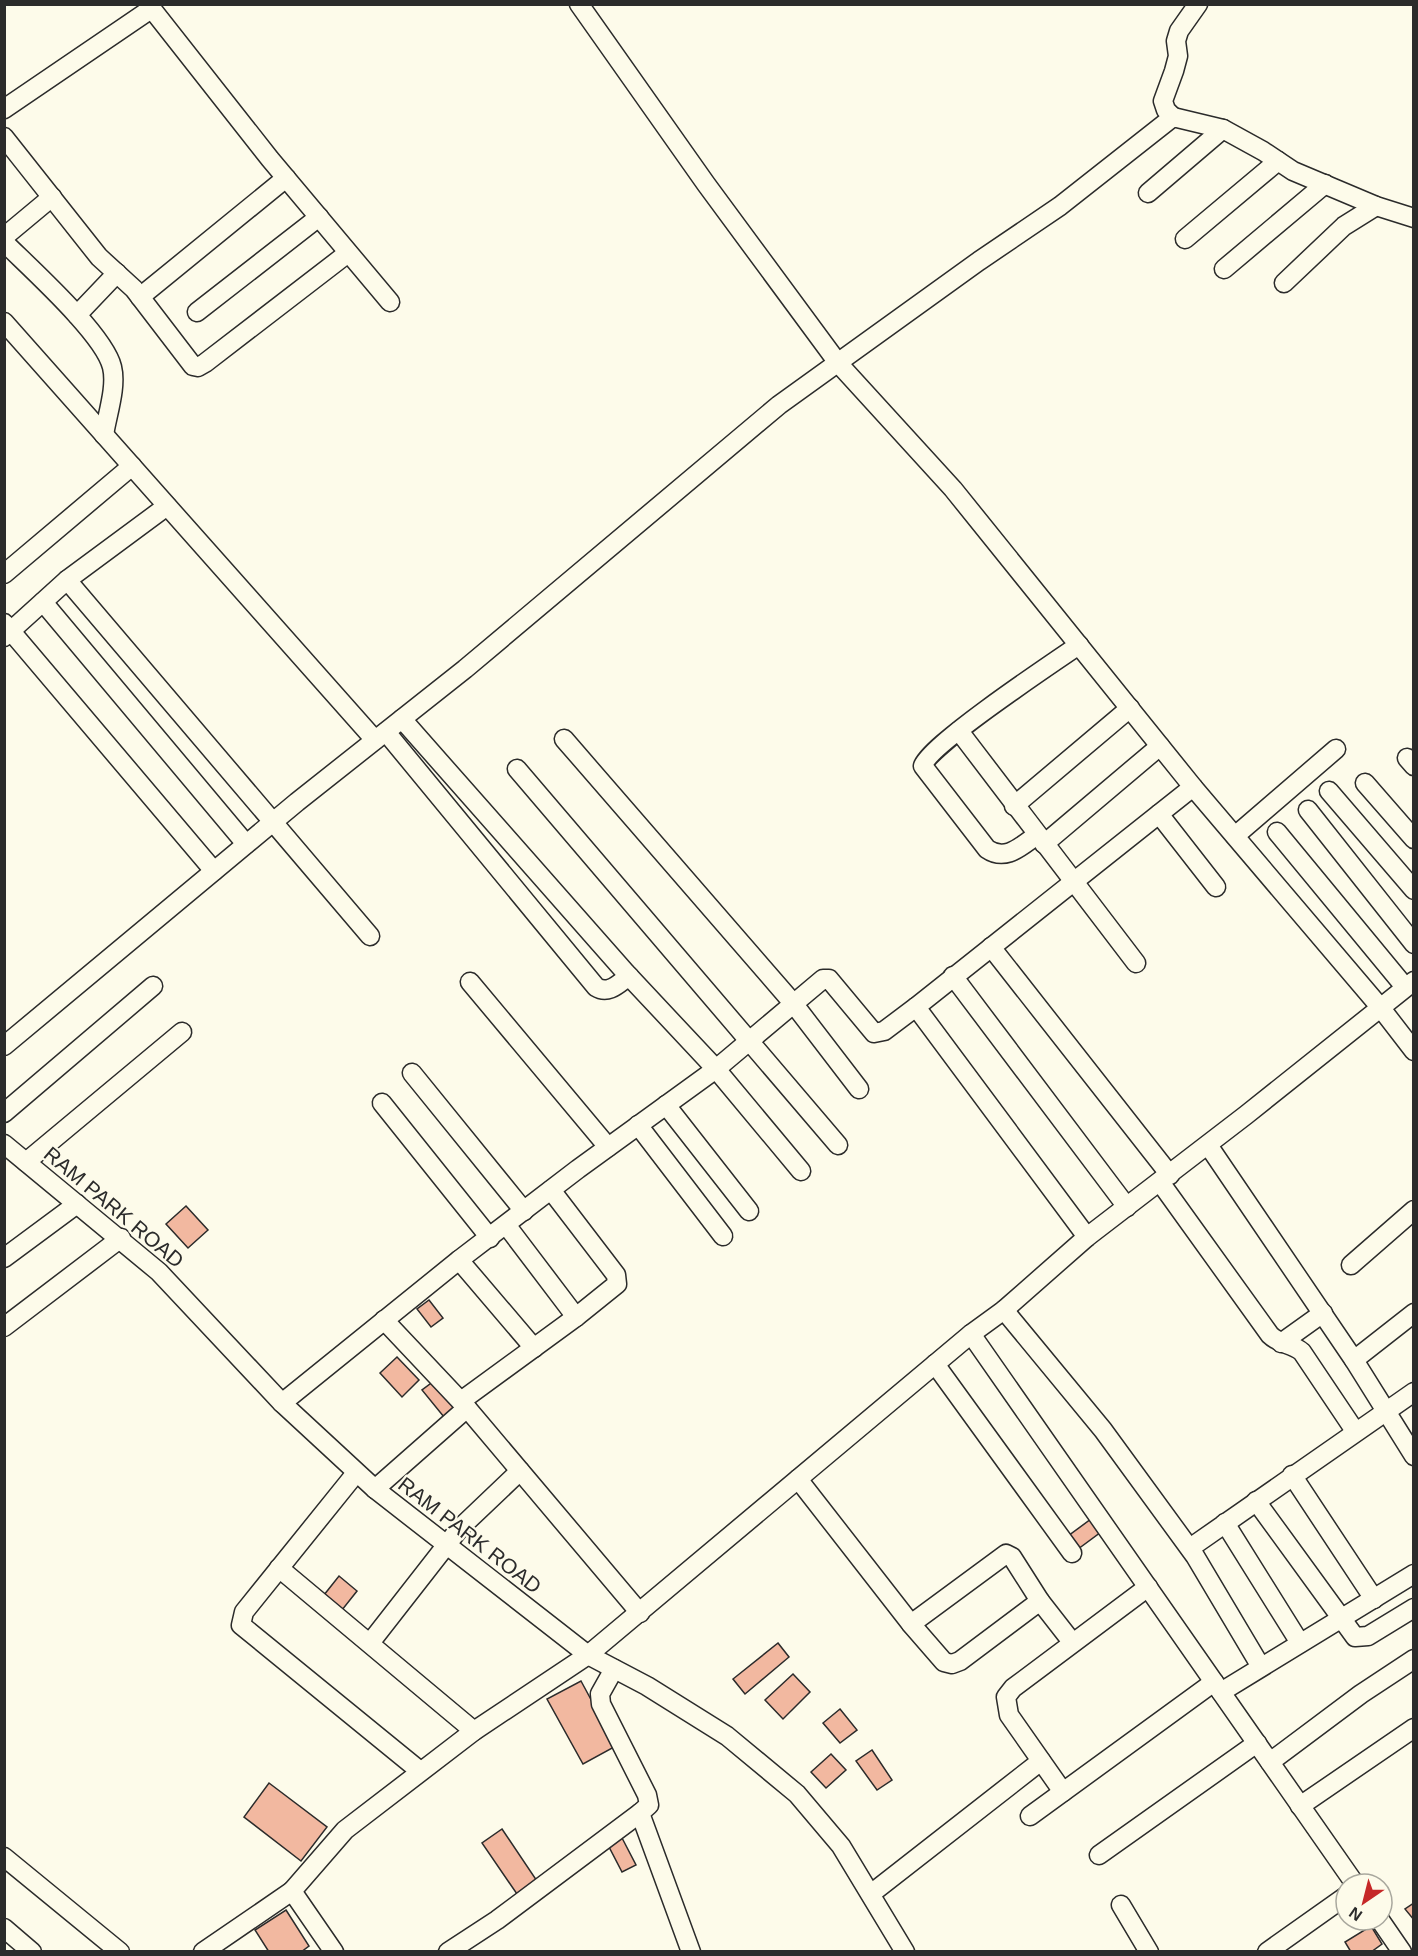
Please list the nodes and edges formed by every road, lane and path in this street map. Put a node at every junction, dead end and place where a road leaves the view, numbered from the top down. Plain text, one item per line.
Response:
1 (579, 4) edge
2 (1198, 4) edge
3 (149, 7) edge
4 (4, 109) edge
5 (1173, 117) junction
6 (1223, 129) junction
7 (4, 138) edge
8 (1278, 161) junction
9 (286, 178) junction
10 (1325, 184) junction
11 (1148, 192) dead end
12 (52, 197) junction
13 (1376, 206) junction
14 (319, 217) junction
15 (1413, 218) edge
16 (4, 239) edge
17 (1185, 239) dead end
18 (348, 253) junction
19 (1224, 269) dead end
20 (117, 273) junction
21 (1284, 283) dead end
22 (140, 297) junction
23 (390, 302) dead end
24 (197, 312) dead end
25 (77, 315) junction
26 (4, 322) edge
27 (838, 363) junction
28 (104, 435) junction
29 (132, 466) junction
30 (167, 506) junction
31 (4, 574) edge
32 (67, 580) junction
33 (43, 602) junction
34 (7, 630) edge
35 (1078, 645) junction
36 (1130, 708) junction
37 (402, 718) junction
38 (959, 731) junction
39 (380, 736) junction
40 (564, 739) dead end
41 (1160, 746) junction
42 (1336, 749) dead end
43 (517, 769) dead end
44 (1365, 783) dead end
45 (1193, 787) junction
46 (1329, 791) dead end
47 (1014, 806) junction
48 (1308, 810) dead end
49 (1159, 814) junction
50 (274, 821) junction
51 (1277, 832) dead end
52 (1235, 836) junction
53 (1413, 838) edge
54 (1040, 840) junction
55 (246, 844) junction
56 (214, 871) junction
57 (1074, 883) junction
58 (1216, 887) dead end
59 (1413, 890) edge
60 (370, 936) dead end
61 (1413, 944) edge
62 (991, 947) junction
63 (1136, 963) dead end
64 (628, 976) junction
65 (953, 976) junction
66 (470, 982) dead end
67 (1409, 984) edge
68 (153, 986) dead end
69 (793, 1003) junction
70 (916, 1007) junction
71 (1380, 1007) junction
72 (182, 1032) dead end
73 (749, 1041) junction
74 (4, 1046) edge
75 (1413, 1051) edge
76 (716, 1069) junction
77 (412, 1073) dead end
78 (859, 1089) dead end
79 (382, 1103) dead end
80 (666, 1105) junction
81 (4, 1113) edge
82 (638, 1125) junction
83 (838, 1145) dead end
84 (1208, 1145) junction
85 (608, 1147) junction
86 (7, 1149) edge
87 (26, 1162) junction
88 (801, 1171) dead end
89 (1165, 1179) junction
90 (551, 1190) junction
91 (77, 1203) junction
92 (1127, 1207) junction
93 (1413, 1210) edge
94 (524, 1211) junction
95 (749, 1211) dead end
96 (507, 1226) junction
97 (723, 1236) dead end
98 (121, 1238) junction
99 (490, 1238) junction
100 (1087, 1238) junction
101 (4, 1258) edge
102 (459, 1260) junction
103 (1351, 1265) dead end
104 (1004, 1310) junction
105 (1323, 1313) junction
106 (1413, 1313) edge
107 (576, 1317) junction
108 (384, 1320) junction
109 (4, 1327) edge
110 (971, 1334) junction
111 (1281, 1343) junction
112 (534, 1348) junction
113 (1354, 1360) junction
114 (934, 1364) junction
115 (1413, 1392) edge
116 (282, 1403) junction
117 (464, 1405) junction
118 (1385, 1410) junction
119 (1355, 1431) junction
120 (1413, 1456) edge
121 (520, 1471) junction
122 (356, 1473) junction
123 (1293, 1475) junction
124 (798, 1479) junction
125 (375, 1489) junction
126 (1256, 1501) junction
127 (1225, 1523) junction
128 (447, 1546) junction
129 (1190, 1548) junction
130 (1072, 1553) dead end
131 (279, 1568) junction
132 (1413, 1574) edge
133 (1148, 1587) junction
134 (1374, 1599) junction
135 (1040, 1601) junction
136 (1413, 1608) edge
137 (639, 1613) junction
138 (1340, 1618) junction
139 (911, 1624) junction
140 (1072, 1642) junction
141 (370, 1643) junction
142 (1300, 1643) junction
143 (588, 1655) junction
144 (1413, 1659) edge
145 (1261, 1667) junction
146 (614, 1669) junction
147 (1218, 1687) junction
148 (1413, 1728) edge
149 (474, 1731) junction
150 (1257, 1743) junction
151 (1041, 1761) junction
152 (1270, 1762) junction
153 (420, 1772) junction
154 (1063, 1792) junction
155 (1300, 1806) junction
156 (640, 1813) junction
157 (1030, 1816) dead end
158 (1099, 1855) dead end
159 (4, 1857) edge
160 (1347, 1872) edge
161 (292, 1891) junction
162 (872, 1893) junction
163 (1121, 1905) dead end
164 (1334, 1905) edge
165 (4, 1928) edge
166 (1388, 1932) edge
167 (32, 1952) edge
168 (120, 1952) edge
169 (203, 1952) edge
170 (334, 1952) edge
171 (448, 1952) edge
172 (690, 1952) edge
173 (905, 1952) edge
174 (1149, 1952) edge
175 (1267, 1952) edge
176 (1402, 1952) edge

1 - 27 street
2 - 5 street
3 - 4 street
3 - 9 street
5 - 6 street
5 - 27 street
6 - 8 street
6 - 11 street
7 - 12 street
8 - 10 street
8 - 17 street
9 - 14 street
9 - 22 street
10 - 13 street
10 - 19 street
12 - 16 street
12 - 20 street
13 - 15 street
13 - 21 street
14 - 18 street
14 - 24 street
16 - 25 street
18 - 22 street
18 - 23 street
20 - 22 street
20 - 25 street
25 - 28 street
26 - 28 street
27 - 35 street
27 - 37 street
28 - 29 street
29 - 30 street
29 - 31 street
30 - 32 street
30 - 39 street
32 - 33 street
32 - 50 street
33 - 34 street
33 - 55 street
34 - 56 street
35 - 36 street
35 - 38 street
36 - 41 street
36 - 47 street
37 - 39 street
37 - 64 street
38 - 47 street
38 - 54 street
39 - 50 street
39 - 64 street
40 - 69 street
41 - 45 street
41 - 54 street
42 - 52 street
43 - 73 street
44 - 53 street
45 - 49 street
45 - 52 street
46 - 59 street
47 - 54 street
48 - 61 street
49 - 57 street
49 - 58 street
50 - 55 street
50 - 60 street
51 - 67 street
52 - 71 street
54 - 57 street
55 - 56 street
56 - 74 street
57 - 62 street
57 - 63 street
62 - 65 street
62 - 89 street
64 - 76 street
65 - 70 street
65 - 92 street
66 - 85 street
67 - 71 street
68 - 81 street
69 - 70 street
69 - 73 street
69 - 78 street
70 - 100 street
71 - 75 street
71 - 84 street
72 - 87 street
73 - 76 street
73 - 83 street
76 - 80 street
76 - 88 street
77 - 94 street
79 - 99 street
80 - 82 street
80 - 95 street
82 - 85 street
82 - 97 street
84 - 89 street
84 - 105 street
85 - 90 street
86 - 87 street, RAM PARK ROAD
87 - 91 street, RAM PARK ROAD
89 - 92 street
89 - 111 street
90 - 94 street
90 - 107 street
91 - 98 street, RAM PARK ROAD
91 - 101 street
92 - 100 street
93 - 103 street
94 - 96 street
96 - 99 street
96 - 107 street
98 - 109 street
98 - 116 street, RAM PARK ROAD
99 - 102 street
100 - 104 street
102 - 108 street
102 - 112 street
104 - 110 street
104 - 129 street
105 - 111 street
105 - 113 street
106 - 113 street
107 - 112 street
108 - 116 street
108 - 117 street
110 - 114 street
110 - 133 street
111 - 119 street
112 - 117 street
113 - 118 street
114 - 124 street
114 - 130 street
115 - 118 street
116 - 122 street, RAM PARK ROAD
117 - 121 street
117 - 125 street
118 - 119 street
118 - 120 street
119 - 123 street
121 - 128 street
121 - 137 street
122 - 125 street, RAM PARK ROAD
122 - 131 street
123 - 126 street
123 - 134 street
124 - 137 street
124 - 139 street
125 - 128 street, RAM PARK ROAD
126 - 127 street
126 - 138 street
127 - 129 street
127 - 142 street
128 - 141 street
128 - 143 street, RAM PARK ROAD
129 - 145 street
131 - 141 street
131 - 153 street
132 - 134 street
133 - 140 street
133 - 147 street
134 - 138 street
135 - 139 street
135 - 139 street
135 - 140 street
136 - 138 street
137 - 143 street
138 - 142 street
140 - 151 street
141 - 149 street
142 - 145 street
143 - 146 street, RAM PARK ROAD
143 - 149 street
144 - 152 street
145 - 147 street
146 - 156 street
146 - 162 street, RAM PARK ROAD
147 - 150 street
147 - 154 street
148 - 155 street
149 - 153 street
150 - 152 street
150 - 158 street
151 - 154 street
151 - 162 street
152 - 155 street
153 - 161 street
154 - 157 street
155 - 160 street
156 - 171 street
156 - 172 street
159 - 168 street
161 - 169 street
161 - 170 street
162 - 173 street, RAM PARK ROAD
163 - 174 street
164 - 175 street
165 - 167 street
166 - 176 street

